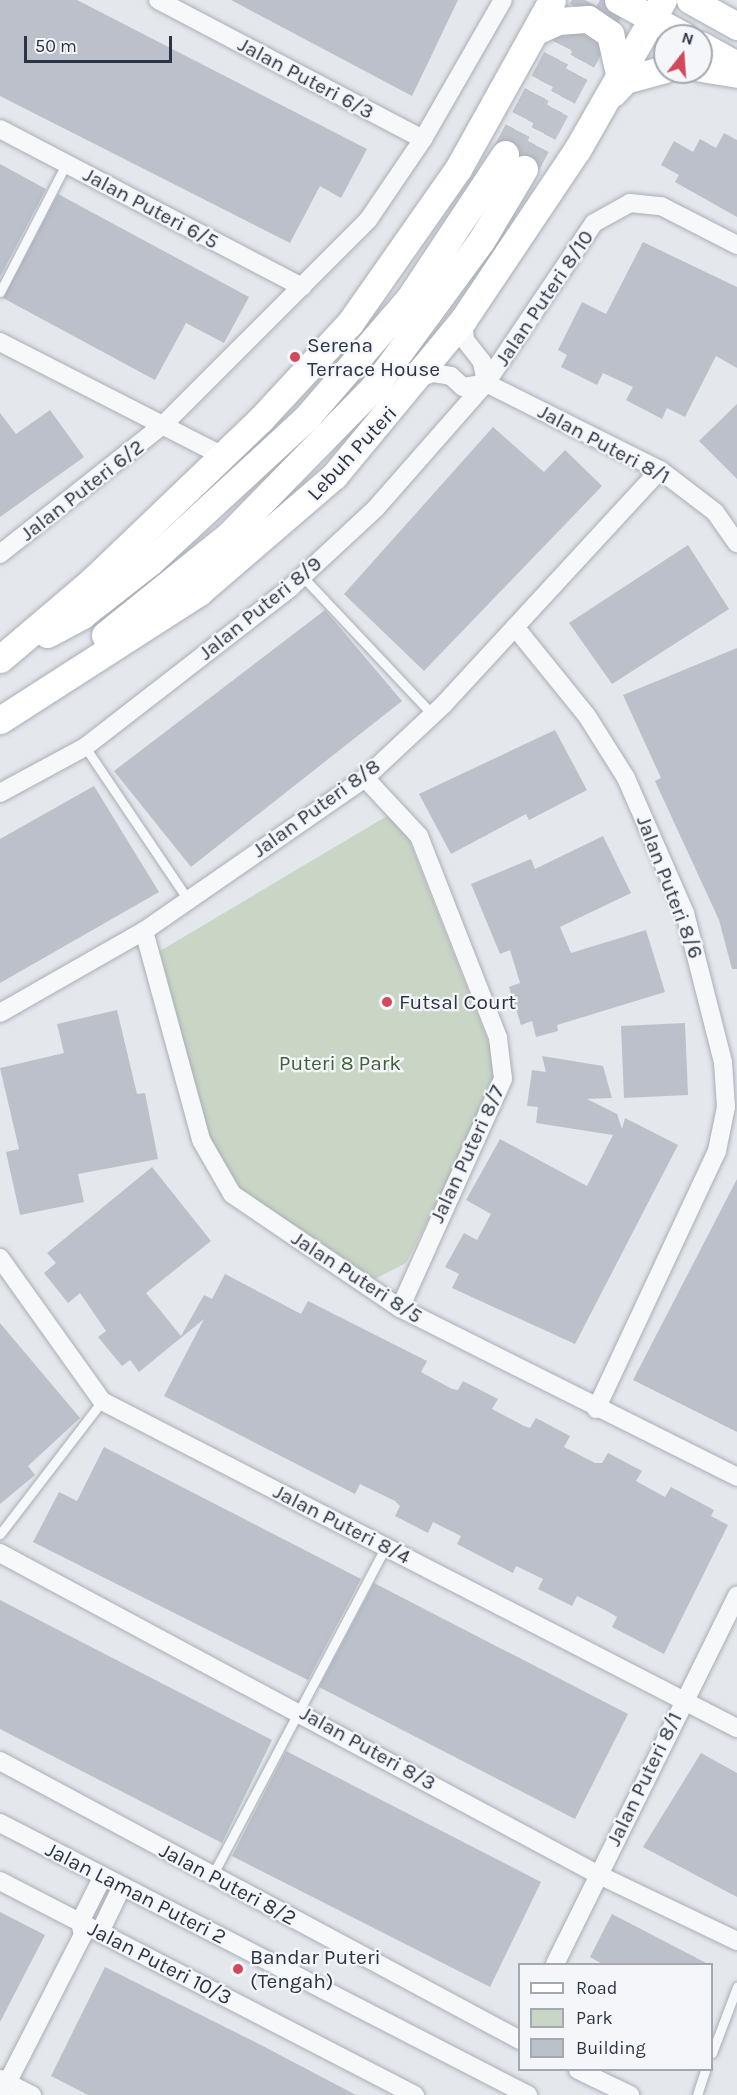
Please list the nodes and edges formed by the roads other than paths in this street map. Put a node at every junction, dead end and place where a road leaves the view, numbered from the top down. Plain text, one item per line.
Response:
1 (158, 0) edge
2 (503, 0) edge
3 (540, 0) edge
4 (552, 0) edge
5 (618, 0) edge
6 (690, 0) edge
7 (734, 0) edge
8 (737, 5) edge
9 (658, 10) edge
10 (672, 24) edge
11 (737, 26) edge
12 (536, 31) junction
13 (713, 52) edge
14 (737, 65) edge
15 (713, 70) edge
16 (653, 72) edge
17 (737, 74) edge
18 (615, 87) junction
19 (0, 129) edge
20 (423, 139) junction
21 (66, 164) junction
22 (737, 245) edge
23 (302, 287) junction
24 (0, 292) edge
25 (463, 320) junction
26 (0, 342) edge
27 (417, 379) junction
28 (486, 383) junction
29 (163, 425) junction
30 (223, 456) junction
31 (660, 470) junction
32 (737, 543) edge
33 (0, 554) edge
34 (302, 576) junction
35 (515, 627) junction
36 (3, 657) edge
37 (432, 714) junction
38 (0, 719) edge
39 (85, 747) junction
40 (365, 778) junction
41 (0, 793) edge
42 (187, 898) junction
43 (144, 931) junction
44 (0, 1013) edge
45 (1, 1264) edge
46 (400, 1308) junction
47 (102, 1401) junction
48 (597, 1409) junction
49 (737, 1477) edge
50 (0, 1534) edge
51 (386, 1546) junction
52 (0, 1553) edge
53 (737, 1595) edge
54 (683, 1699) junction
55 (299, 1709) junction
56 (737, 1728) edge
57 (0, 1761) edge
58 (0, 1823) edge
59 (597, 1874) junction
60 (103, 1876) junction
61 (212, 1876) junction
62 (0, 1881) edge
63 (122, 1886) junction
64 (88, 1930) junction
65 (737, 1941) edge
66 (556, 1963) edge
67 (737, 1987) edge
68 (518, 2039) edge
69 (713, 2048) edge
70 (581, 2071) edge
71 (705, 2071) edge
72 (3, 2085) edge
73 (32, 2095) edge
74 (415, 2095) edge
75 (528, 2095) edge
76 (630, 2095) edge
77 (697, 2095) edge

1 - 20 street, Jalan Puteri 6/3
2 - 20 street, Jalan Puteri 6/2
3 - 12 main road
4 - 12 main road, Lebuh Puteri
5 - 9 main road
6 - 11 main road
7 - 8 main road
9 - 10 main road
9 - 18 main road, Lebuh Puteri
12 - 18 main road
12 - 30 main road, Lebuh Puteri
13 - 14 main road
15 - 17 main road
16 - 18 main road
18 - 25 main road, Lebuh Puteri
19 - 21 street, Jalan Puteri 6/5
20 - 23 street, Jalan Puteri 6/2
21 - 23 street, Jalan Puteri 6/5
21 - 24 lane
22 - 28 street, Jalan Puteri 8/10
23 - 29 street, Jalan Puteri 6/2
25 - 27 main road, Lebuh Puteri
25 - 28 street
26 - 29 street
27 - 28 street, Jalan Puteri 8/1
27 - 38 main road, Lebuh Puteri
28 - 31 street, Jalan Puteri 8/1
28 - 34 street, Jalan Puteri 8/9
29 - 30 street
29 - 33 street, Jalan Puteri 6/2
30 - 36 main road, Lebuh Puteri
31 - 32 street, Jalan Puteri 8/1
31 - 35 street, Jalan Puteri 8/8
34 - 37 lane
34 - 39 street, Jalan Puteri 8/9
35 - 37 street, Jalan Puteri 8/8
35 - 48 street, Jalan Puteri 8/6
36 - 38 main road, Lebuh Puteri
37 - 40 street, Jalan Puteri 8/8
39 - 41 street, Jalan Puteri 8/9
39 - 42 lane
40 - 42 street, Jalan Puteri 8/8
40 - 46 street, Jalan Puteri 8/7
42 - 43 street, Jalan Puteri 8/8
43 - 44 street, Jalan Puteri 8/8
43 - 46 street, Jalan Puteri 8/5
45 - 47 street, Jalan Puteri 8/4
46 - 48 street, Jalan Puteri 8/5
47 - 50 lane
47 - 51 street, Jalan Puteri 8/4
48 - 49 street, Jalan Puteri 8/5
51 - 54 street, Jalan Puteri 8/4
51 - 55 lane
52 - 55 street, Jalan Puteri 8/3
53 - 54 street, Jalan Puteri 8/1
54 - 56 street, Jalan Puteri 8/4
54 - 59 street, Jalan Puteri 8/1
55 - 59 street, Jalan Puteri 8/3
55 - 61 lane
57 - 61 street, Jalan Puteri 8/2
58 - 60 street, Jalan Laman Puteri 2
59 - 65 street, Jalan Puteri 8/3
59 - 66 street, Jalan Puteri 8/1
60 - 63 street, Jalan Laman Puteri 2
60 - 64 street
61 - 68 street, Jalan Puteri 8/2
62 - 64 street, Jalan Puteri 10/3
63 - 64 street
63 - 75 street, Jalan Laman Puteri 2
64 - 72 street
64 - 74 street, Jalan Puteri 10/3
67 - 69 lane
70 - 76 street
71 - 77 lane
72 - 73 street

